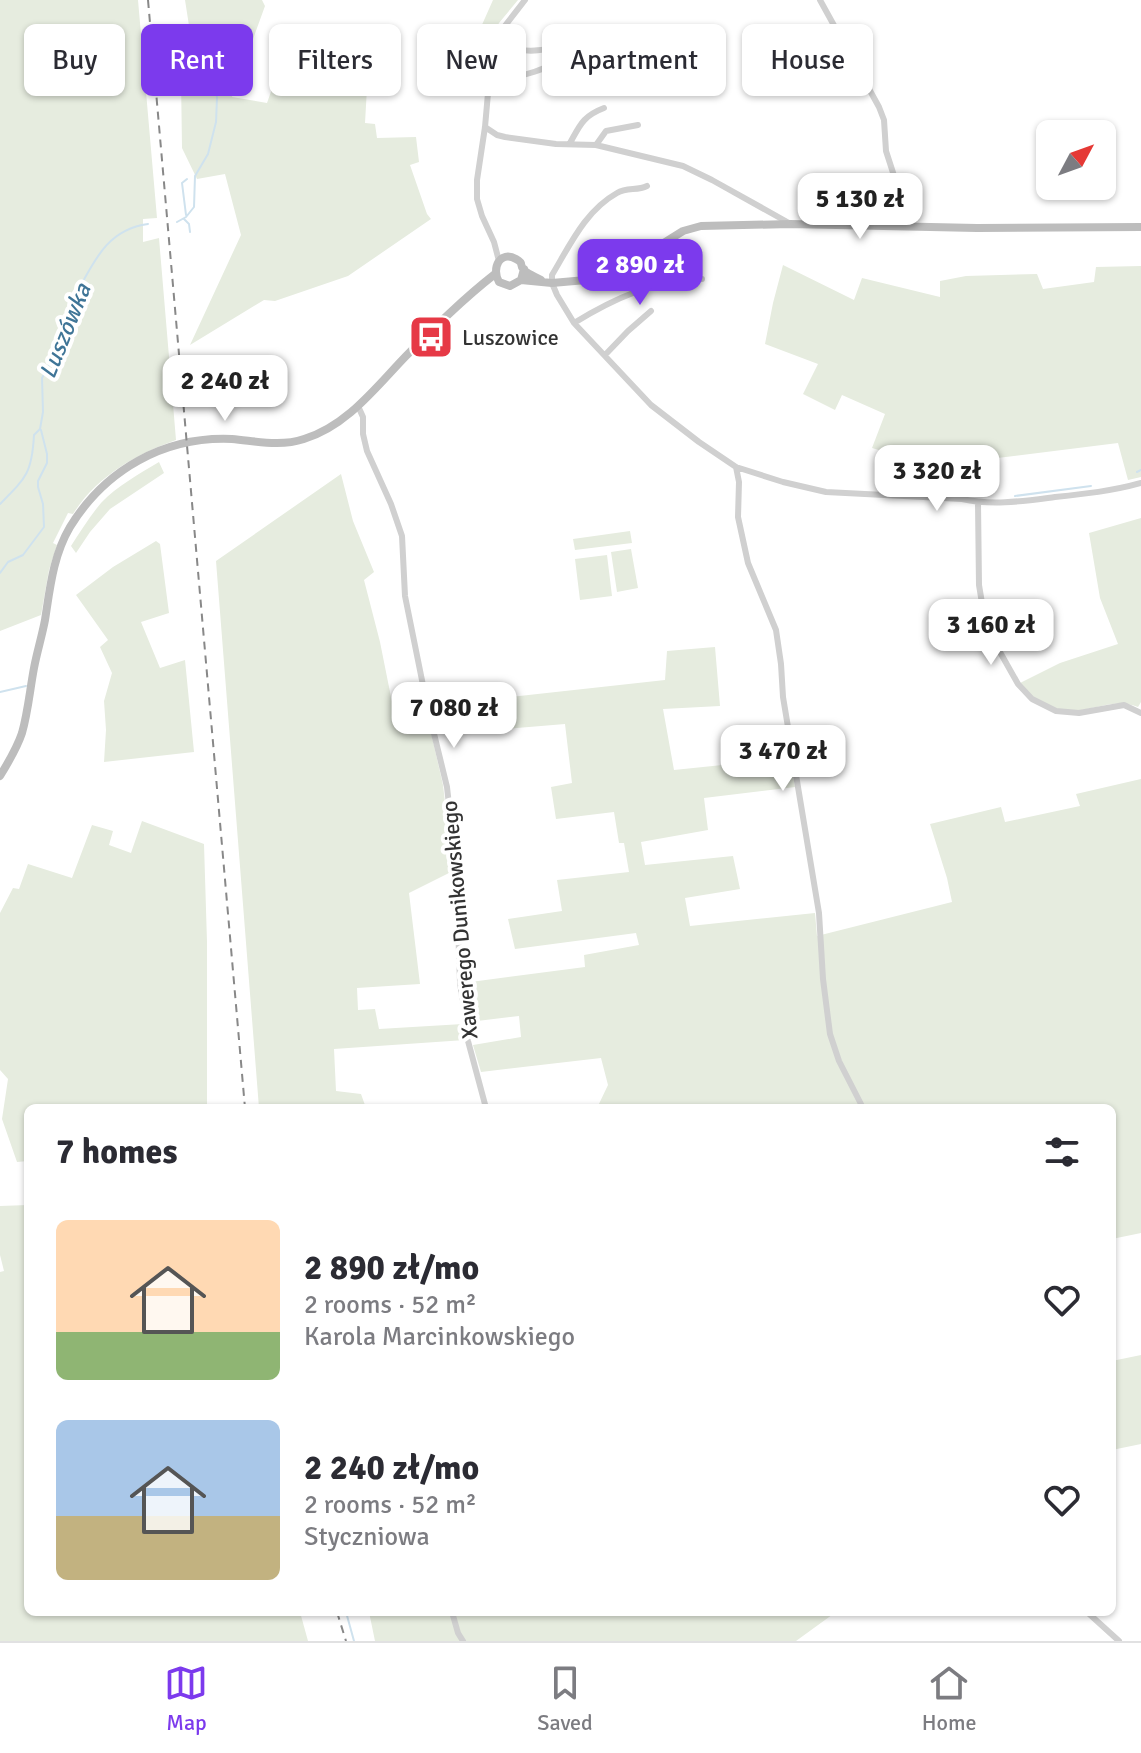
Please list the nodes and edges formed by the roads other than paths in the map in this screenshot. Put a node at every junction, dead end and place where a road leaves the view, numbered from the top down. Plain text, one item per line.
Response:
1 (525, 0) edge
2 (820, 0) edge
3 (506, 24) edge
4 (526, 50) edge
5 (526, 75) edge
6 (487, 96) edge
7 (604, 108) dead end
8 (638, 125) dead end
9 (485, 127) junction
10 (570, 143) junction
11 (596, 145) junction
12 (647, 186) dead end
13 (790, 224) junction
14 (894, 226) junction
15 (1141, 227) edge
16 (504, 259) junction
17 (524, 269) junction
18 (497, 278) junction
19 (702, 279) dead end
20 (521, 280) junction
21 (547, 282) junction
22 (651, 311) dead end
23 (574, 323) junction
24 (605, 355) junction
25 (358, 406) junction
26 (736, 467) junction
27 (1141, 483) edge
28 (978, 503) junction
29 (1141, 713) edge
30 (0, 776) edge
31 (485, 1104) edge
32 (861, 1104) edge
33 (453, 1616) edge
34 (1091, 1616) edge
35 (463, 1641) edge
36 (1119, 1641) edge

1 - 3 street
2 - 14 street
4 - 5 street
6 - 9 street
7 - 10 street
8 - 11 street
9 - 10 street
9 - 16 street
10 - 11 street
11 - 13 street
12 - 21 street
13 - 14 street
13 - 21 street
14 - 15 street
16 - 17 street
16 - 18 street
17 - 20 street
17 - 21 street
18 - 20 street
18 - 25 street
19 - 23 street
20 - 21 street
21 - 23 street
22 - 24 street
23 - 24 street
24 - 26 street
25 - 30 street
25 - 31 street, Xawerego Dunikowskiego
26 - 28 street
26 - 32 street
27 - 28 street
28 - 29 street
33 - 35 street
34 - 36 street

